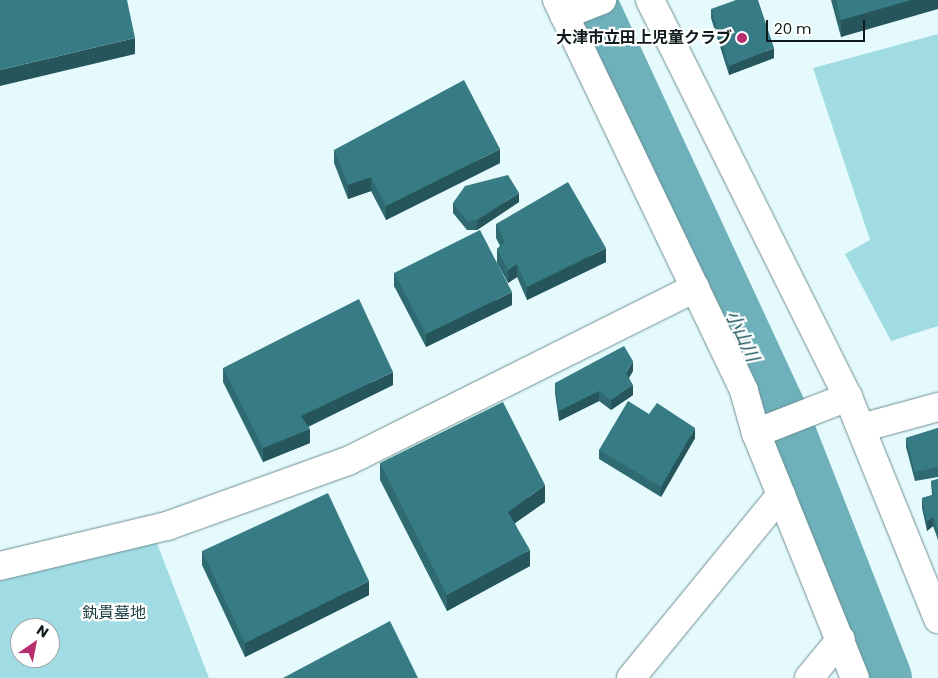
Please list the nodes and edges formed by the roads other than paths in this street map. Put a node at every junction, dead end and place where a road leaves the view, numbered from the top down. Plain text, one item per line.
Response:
1 (602, 0) edge
2 (650, 0) edge
3 (560, 8) edge
4 (694, 288) junction
5 (848, 397) junction
6 (938, 407) edge
7 (861, 428) junction
8 (756, 433) junction
9 (781, 494) junction
10 (0, 566) edge
11 (927, 569) edge
12 (938, 619) edge
13 (841, 639) junction
14 (631, 678) edge
15 (809, 678) edge
16 (855, 678) edge

1 - 3 street
2 - 5 street
3 - 4 street
4 - 8 street
4 - 10 street
5 - 7 street
5 - 8 street
6 - 7 street
7 - 11 street
8 - 9 street
9 - 13 street
9 - 14 street
11 - 12 street
13 - 15 street
13 - 16 street

